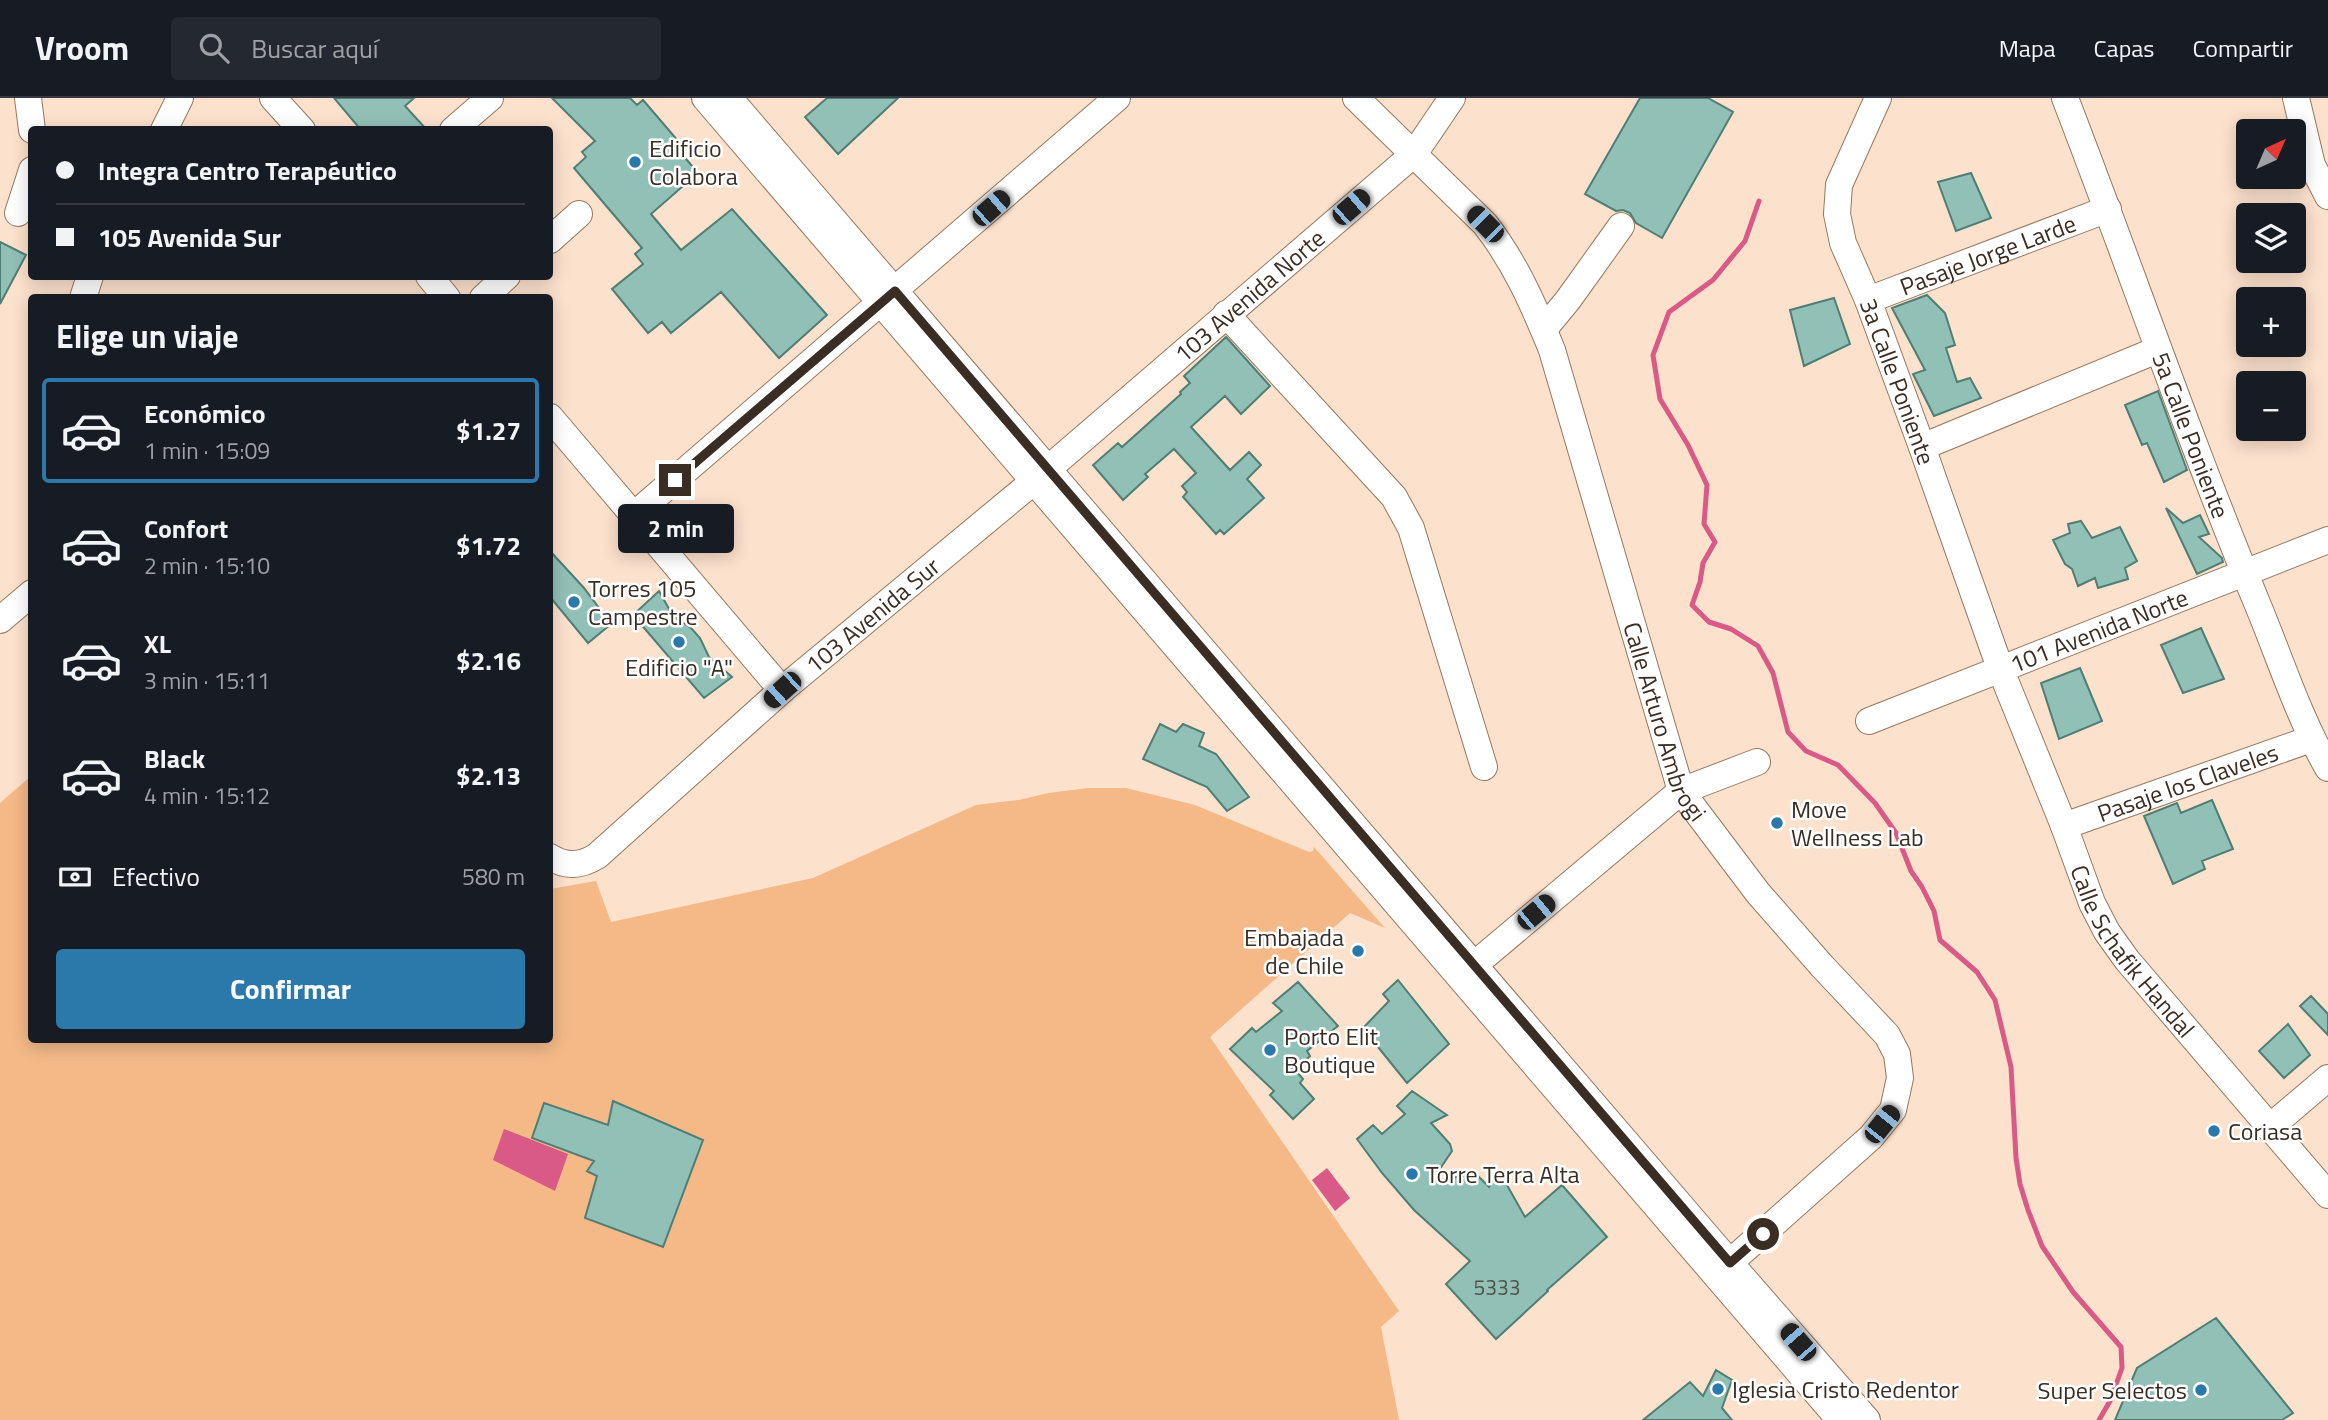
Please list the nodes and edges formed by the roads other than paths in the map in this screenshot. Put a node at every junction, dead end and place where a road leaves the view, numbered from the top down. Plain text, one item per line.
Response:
1 (28, 98) edge
2 (180, 98) edge
3 (273, 98) edge
4 (490, 98) edge
5 (705, 98) edge
6 (729, 98) edge
7 (1118, 98) edge
8 (1356, 98) edge
9 (1452, 98) edge
10 (1878, 98) edge
11 (2065, 98) edge
12 (2296, 98) edge
13 (32, 126) edge
14 (166, 126) edge
15 (298, 126) edge
16 (458, 126) edge
17 (1413, 154) junction
18 (28, 182) edge
19 (2328, 196) edge
20 (2108, 209) junction
21 (18, 213) dead end
22 (579, 214) dead end
23 (1621, 226) dead end
24 (553, 237) edge
25 (432, 280) edge
26 (503, 280) edge
27 (444, 294) edge
28 (487, 294) edge
29 (888, 297) junction
30 (1868, 300) junction
31 (1226, 314) junction
32 (1544, 329) junction
33 (2157, 350) junction
34 (553, 420) edge
35 (1922, 447) junction
36 (1041, 475) junction
37 (634, 515) junction
38 (2328, 540) edge
39 (2244, 572) junction
40 (28, 596) edge
41 (0, 620) edge
42 (2000, 668) junction
43 (782, 690) junction
44 (1869, 721) dead end
45 (2311, 739) junction
46 (1757, 762) dead end
47 (1484, 767) dead end
48 (2328, 768) edge
49 (1681, 791) junction
50 (2064, 826) junction
51 (553, 860) edge
52 (1467, 971) junction
53 (2328, 1077) edge
54 (2269, 1128) junction
55 (2328, 1195) edge
56 (1723, 1269) junction
57 (1840, 1420) edge
58 (1867, 1420) edge

1 - 13 street
2 - 14 street
3 - 15 street
4 - 16 street
5 - 29 street
6 - 29 street
7 - 29 street
8 - 17 street, Calle Arturo Ambrogi
9 - 17 street, 103 Avenida Norte
10 - 30 street, 3a Calle Poniente
11 - 20 street, 5a Calle Poniente
12 - 19 street
17 - 31 street, 103 Avenida Norte
17 - 32 street, Calle Arturo Ambrogi
18 - 21 street
20 - 30 street, Pasaje Jorge Larde
20 - 33 street, 5a Calle Poniente
22 - 24 street
23 - 32 street
25 - 27 street
26 - 28 street
29 - 36 street
29 - 37 street
30 - 35 street, 3a Calle Poniente
31 - 36 street, 103 Avenida Norte
31 - 47 street
32 - 49 street, Calle Arturo Ambrogi
33 - 35 street
33 - 39 street, 5a Calle Poniente
34 - 37 street
35 - 42 street, 3a Calle Poniente
36 - 43 street, 103 Avenida Sur
36 - 52 street
37 - 43 street
38 - 39 street, 101 Avenida Norte
39 - 42 street, 101 Avenida Norte
39 - 45 street, 5a Calle Poniente
40 - 41 street
42 - 44 street, 101 Avenida Norte
42 - 50 street, Calle Schafik Handal
43 - 51 street, 103 Avenida Sur
45 - 48 street, 5a Calle Poniente
45 - 50 street, Pasaje los Claveles
46 - 49 street
49 - 52 street
49 - 56 street, Calle Arturo Ambrogi
50 - 54 street, Calle Schafik Handal
52 - 56 street
53 - 54 street
54 - 55 street, Calle Schafik Handal
56 - 57 street
56 - 58 street

